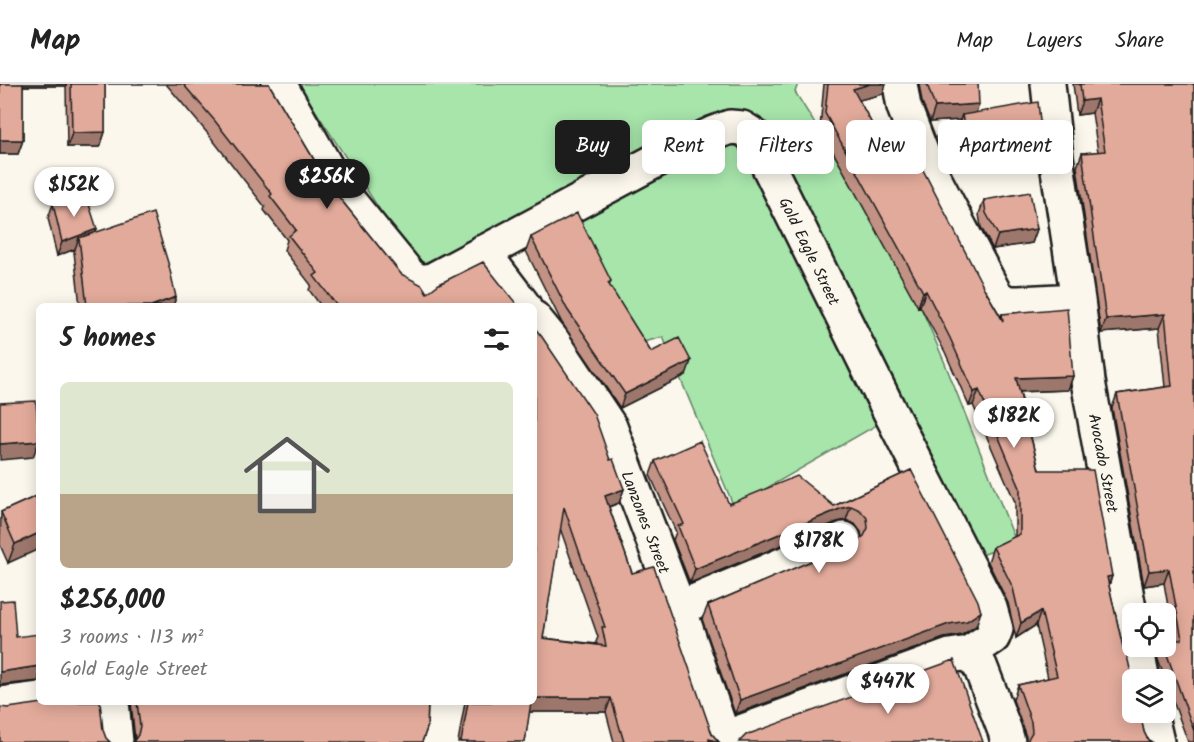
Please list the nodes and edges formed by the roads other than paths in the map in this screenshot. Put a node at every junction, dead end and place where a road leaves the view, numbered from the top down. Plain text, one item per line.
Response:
1 (279, 84) edge
2 (900, 84) edge
3 (1048, 84) edge
4 (483, 252) junction
5 (1078, 300) junction
6 (522, 303) edge
7 (540, 337) edge
8 (844, 538) dead end
9 (1128, 603) edge
10 (679, 608) junction
11 (969, 653) junction
12 (36, 699) edge
13 (0, 704) edge
14 (112, 705) edge
15 (1153, 723) edge
16 (725, 740) edge
17 (116, 742) edge
18 (1008, 742) edge
19 (1157, 742) edge

1 - 4 street, Gold Eagle Street
2 - 5 street
3 - 5 street, Avocado Street
4 - 6 street
4 - 11 street, Gold Eagle Street
5 - 9 street, Avocado Street
7 - 10 street, Lanzones Street
8 - 10 street
10 - 16 street, Lanzones Street
11 - 16 street
11 - 18 street
12 - 13 street
14 - 17 street
15 - 19 street

